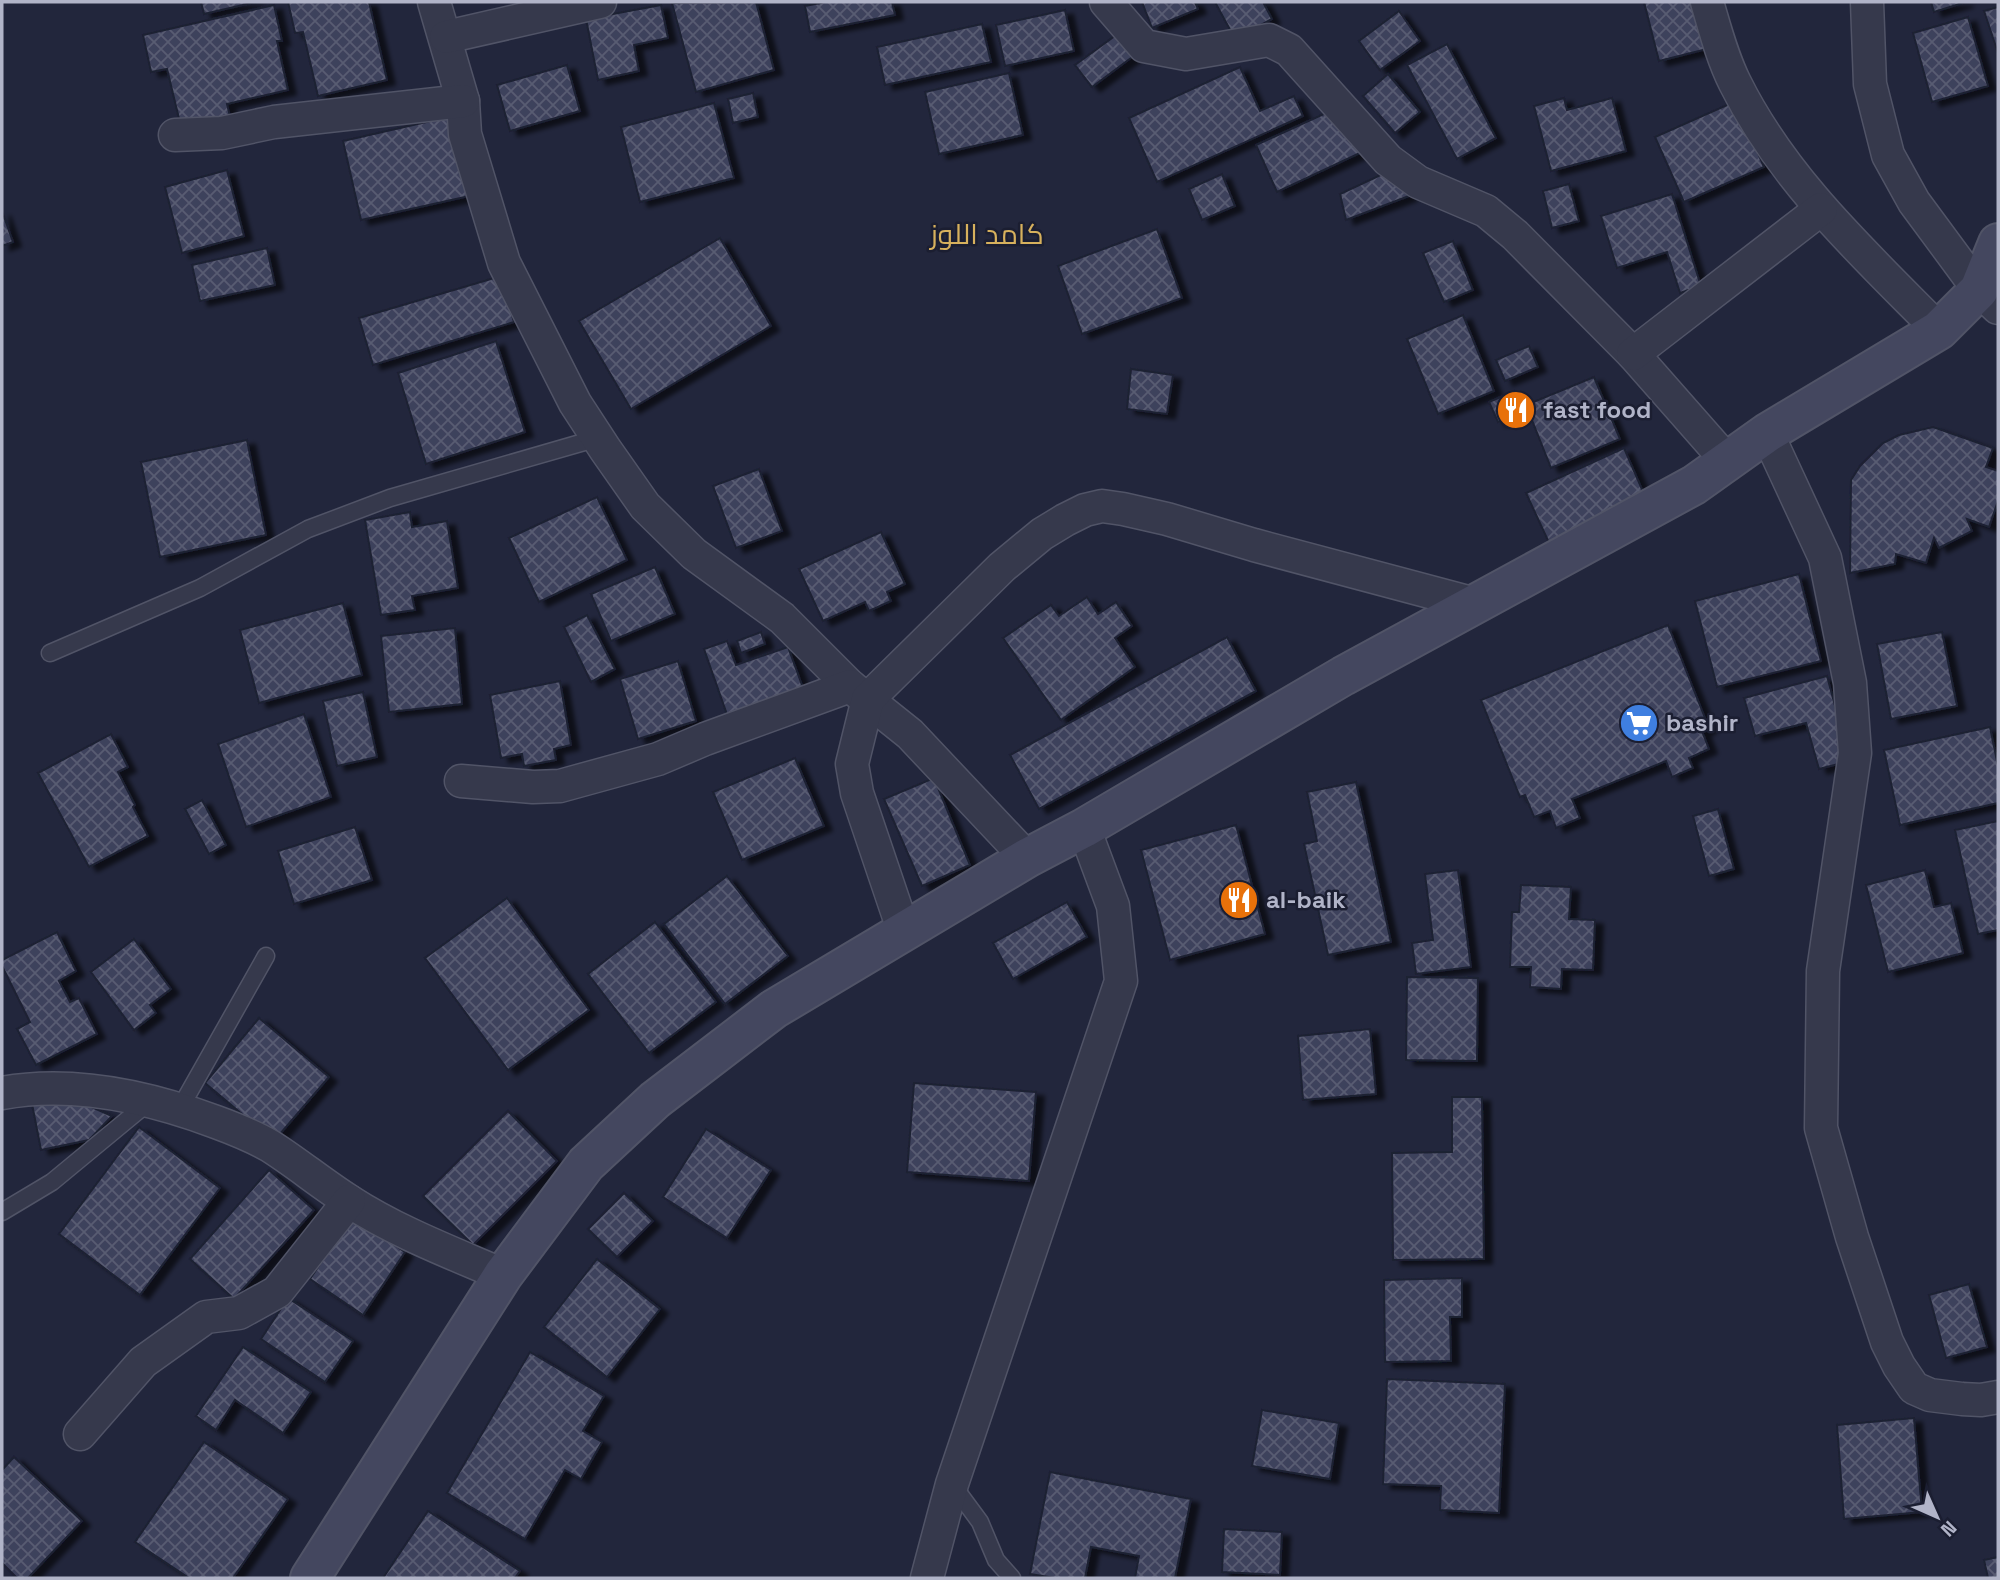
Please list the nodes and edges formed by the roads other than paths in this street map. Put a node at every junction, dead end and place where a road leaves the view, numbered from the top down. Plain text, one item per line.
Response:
1 (434, 2) edge
2 (600, 2) edge
3 (1106, 2) edge
4 (1707, 2) edge
5 (1867, 2) edge
6 (446, 37) junction
7 (463, 101) junction
8 (175, 135) dead end
9 (1821, 209) junction
10 (1998, 243) edge
11 (1989, 299) edge
12 (1938, 330) junction
13 (1633, 354) junction
14 (1767, 433) junction
15 (598, 438) junction
16 (1728, 462) junction
17 (1475, 604) junction
18 (50, 653) dead end
19 (859, 693) junction
20 (461, 781) dead end
21 (1084, 828) junction
22 (1027, 859) junction
23 (904, 932) junction
24 (266, 956) dead end
25 (2, 1093) edge
26 (164, 1105) junction
27 (349, 1201) junction
28 (2, 1212) edge
29 (503, 1275) junction
30 (1998, 1397) edge
31 (80, 1434) dead end
32 (952, 1484) junction
33 (310, 1578) edge
34 (927, 1578) edge
35 (1012, 1578) edge

1 - 6 street
2 - 6 street
3 - 13 street
4 - 9 street
5 - 11 street
6 - 7 street
7 - 8 street
7 - 15 street
9 - 12 street
9 - 13 street
10 - 11 main road
11 - 12 main road
12 - 14 main road
13 - 16 street
14 - 16 main road
14 - 30 street
15 - 18 lane
15 - 19 street
16 - 17 main road
17 - 19 street
17 - 21 main road
19 - 20 street
19 - 22 street
19 - 23 street
21 - 22 main road
21 - 32 street
22 - 23 main road
23 - 29 main road
24 - 26 lane
25 - 26 street
26 - 27 street
26 - 28 lane
27 - 29 street
27 - 31 street
29 - 33 main road
32 - 34 street
32 - 35 lane

